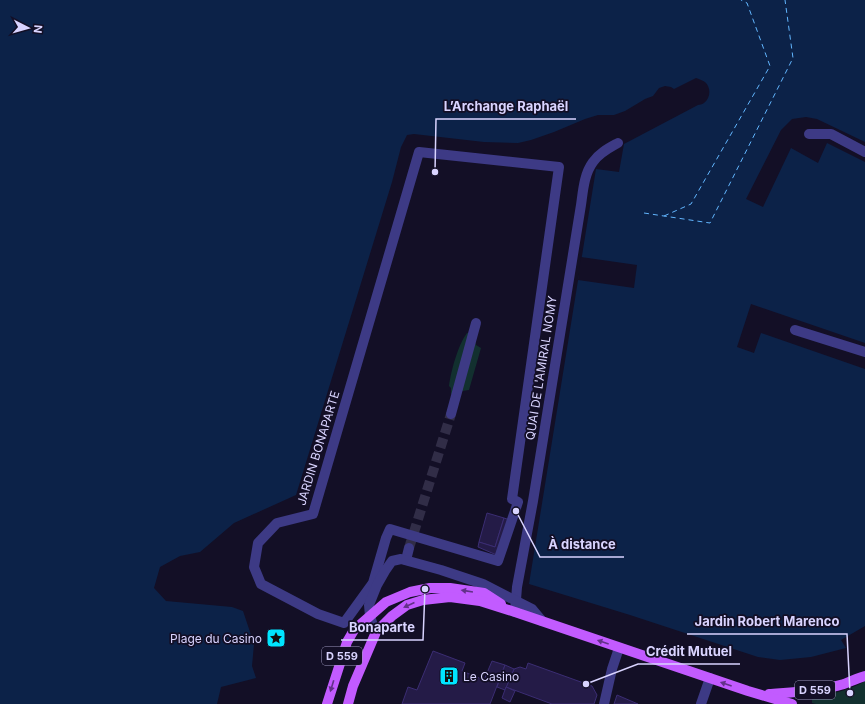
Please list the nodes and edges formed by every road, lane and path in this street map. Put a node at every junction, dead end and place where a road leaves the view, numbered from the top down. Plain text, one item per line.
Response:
1 (809, 134) dead end
2 (618, 143) dead end
3 (865, 152) edge
4 (559, 167) joint
5 (476, 323) dead end
6 (795, 330) dead end
7 (865, 352) edge
8 (451, 414) tunnel mouth
9 (409, 548) tunnel mouth
10 (406, 560) junction
11 (516, 600) junction
12 (515, 612) junction
13 (370, 616) junction
14 (542, 621) junction
15 (376, 632) junction
16 (619, 648) junction
17 (865, 676) edge
18 (710, 678) junction
19 (764, 695) junction
20 (327, 704) edge
21 (348, 704) edge
22 (604, 704) edge
23 (701, 704) edge
24 (792, 704) edge

1 - 3 street
2 - 11 street, QUAI DE L'AMIRAL NOMY
4 - 4 street, JARDIN BONAPARTE
5 - 8 street
6 - 7 street
9 - 10 street
10 - 11 street
10 - 13 street
11 - 12 street, QUAI DE L'AMIRAL NOMY
11 - 14 street
12 -> 13 main road, D 559
12 - 14 main road, D 559
12 -> 15 main road, D 559
13 - 15 street
13 -> 20 main road, D 559
16 -> 14 main road, D 559
15 - 21 main road, D 559
16 - 18 main road, D 559
16 - 22 street
17 - 19 main road, D 559
19 -> 18 main road, D 559
18 - 23 street
19 - 24 main road, D 559

